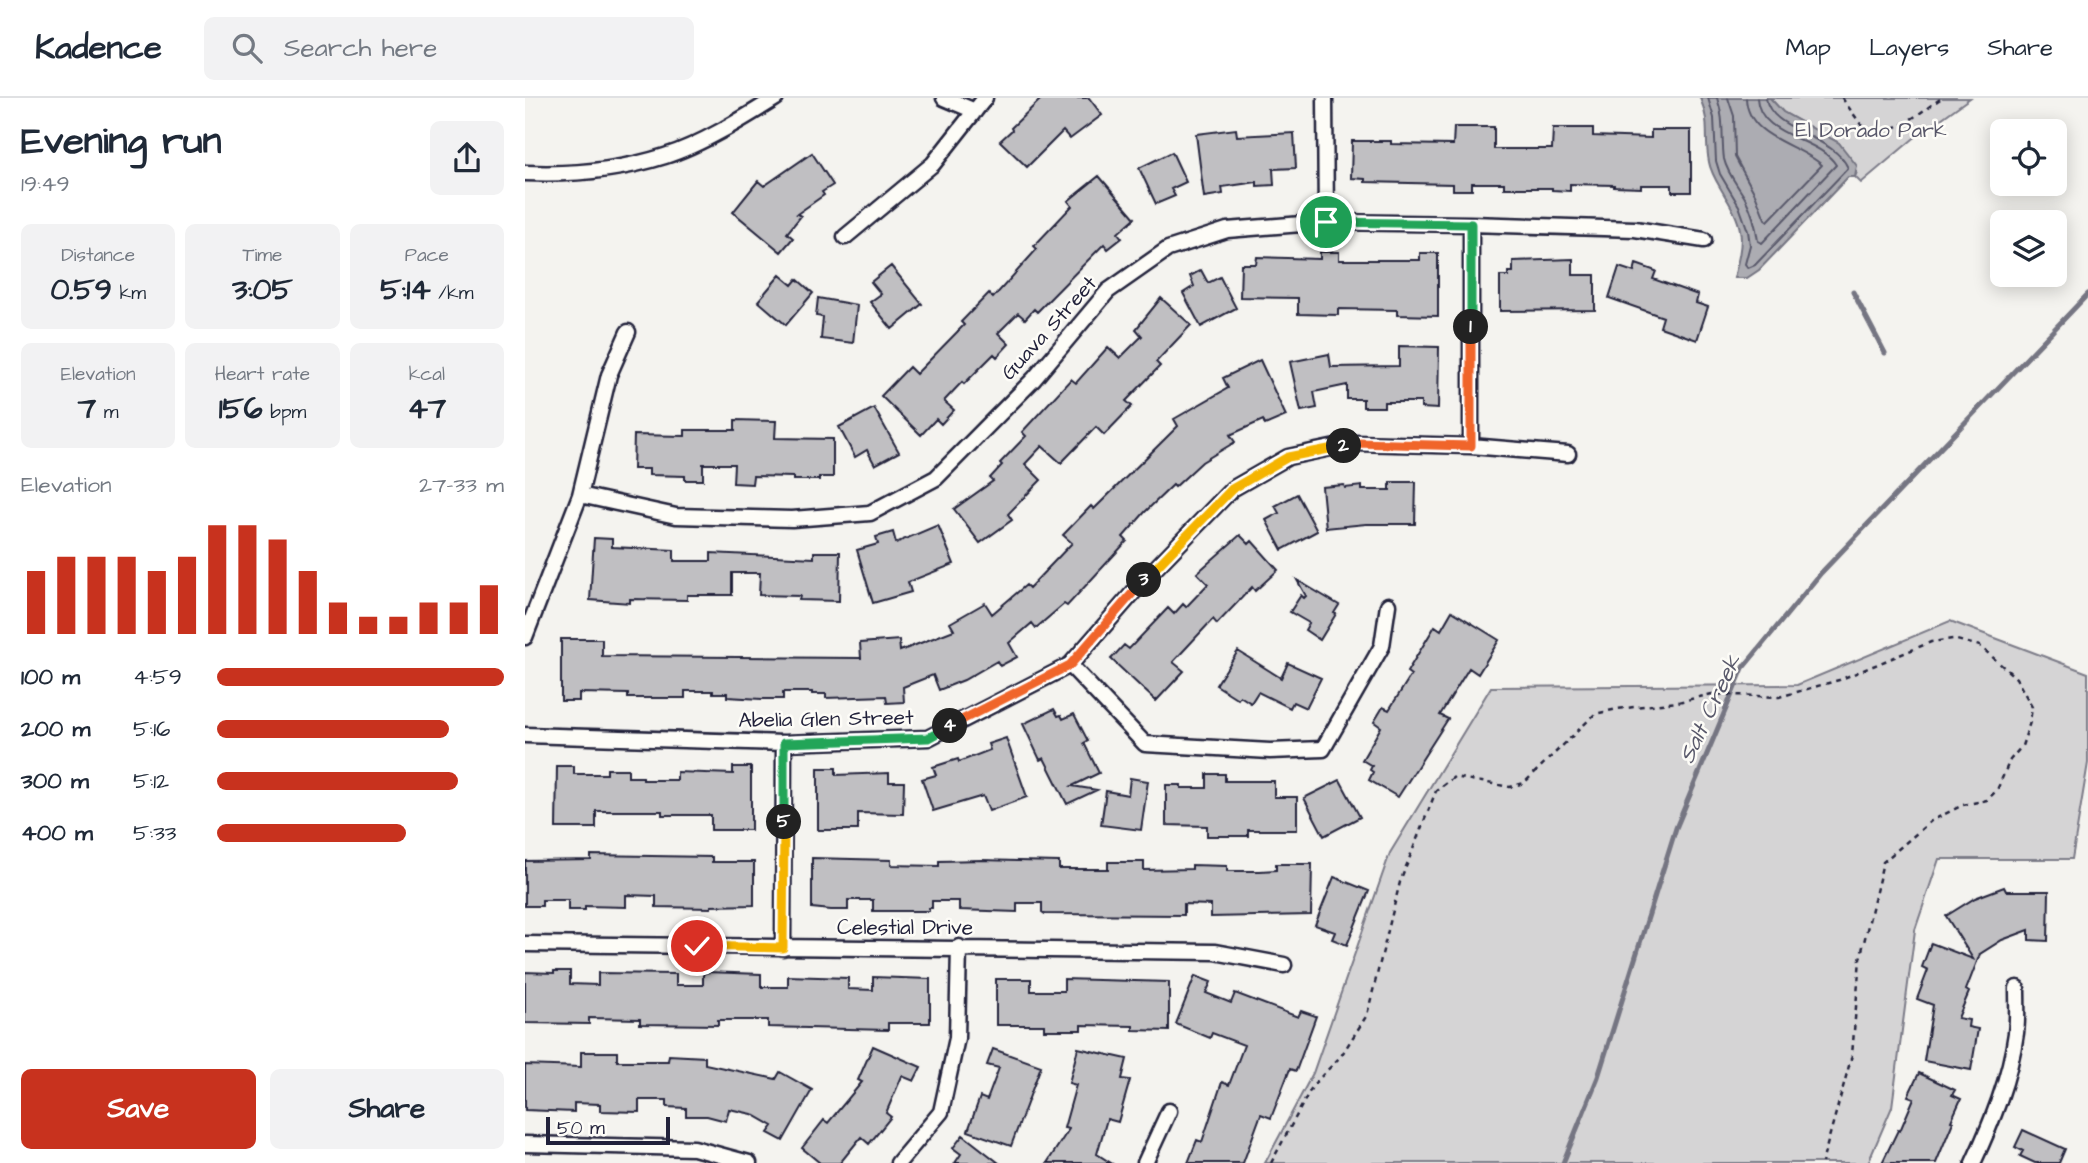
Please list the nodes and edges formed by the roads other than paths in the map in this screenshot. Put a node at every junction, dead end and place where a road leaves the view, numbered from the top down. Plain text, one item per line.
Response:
1 (776, 98) edge
2 (944, 98) edge
3 (966, 98) edge
4 (985, 98) edge
5 (1325, 98) edge
6 (975, 111) junction
7 (525, 173) edge
8 (1326, 222) junction
9 (1471, 224) junction
10 (845, 237) dead end
11 (1704, 240) dead end
12 (628, 332) dead end
13 (1471, 446) junction
14 (1568, 454) dead end
15 (580, 495) junction
16 (1388, 605) dead end
17 (525, 637) edge
18 (1070, 665) junction
19 (525, 735) edge
20 (784, 743) junction
21 (525, 944) edge
22 (959, 947) junction
23 (783, 948) junction
24 (1284, 965) dead end
25 (2017, 989) dead end
26 (1169, 1111) dead end
27 (525, 1144) edge
28 (749, 1163) edge
29 (898, 1163) edge
30 (1145, 1163) edge
31 (1973, 1163) edge

1 - 7 street
2 - 6 street
3 - 6 street
4 - 6 street
5 - 8 street
6 - 10 street
8 - 9 street, Guava Street
8 - 15 street, Guava Street
9 - 11 street, Guava Street
9 - 13 street
12 - 15 street
13 - 14 street, Abelia Glen Street
13 - 18 street, Abelia Glen Street
15 - 17 street
16 - 18 street
18 - 20 street, Abelia Glen Street
19 - 20 street, Abelia Glen Street
20 - 23 street
21 - 23 street, Celestial Drive
22 - 23 street, Celestial Drive
22 - 24 street, Celestial Drive
22 - 29 street
25 - 31 street
26 - 30 street
27 - 28 street

